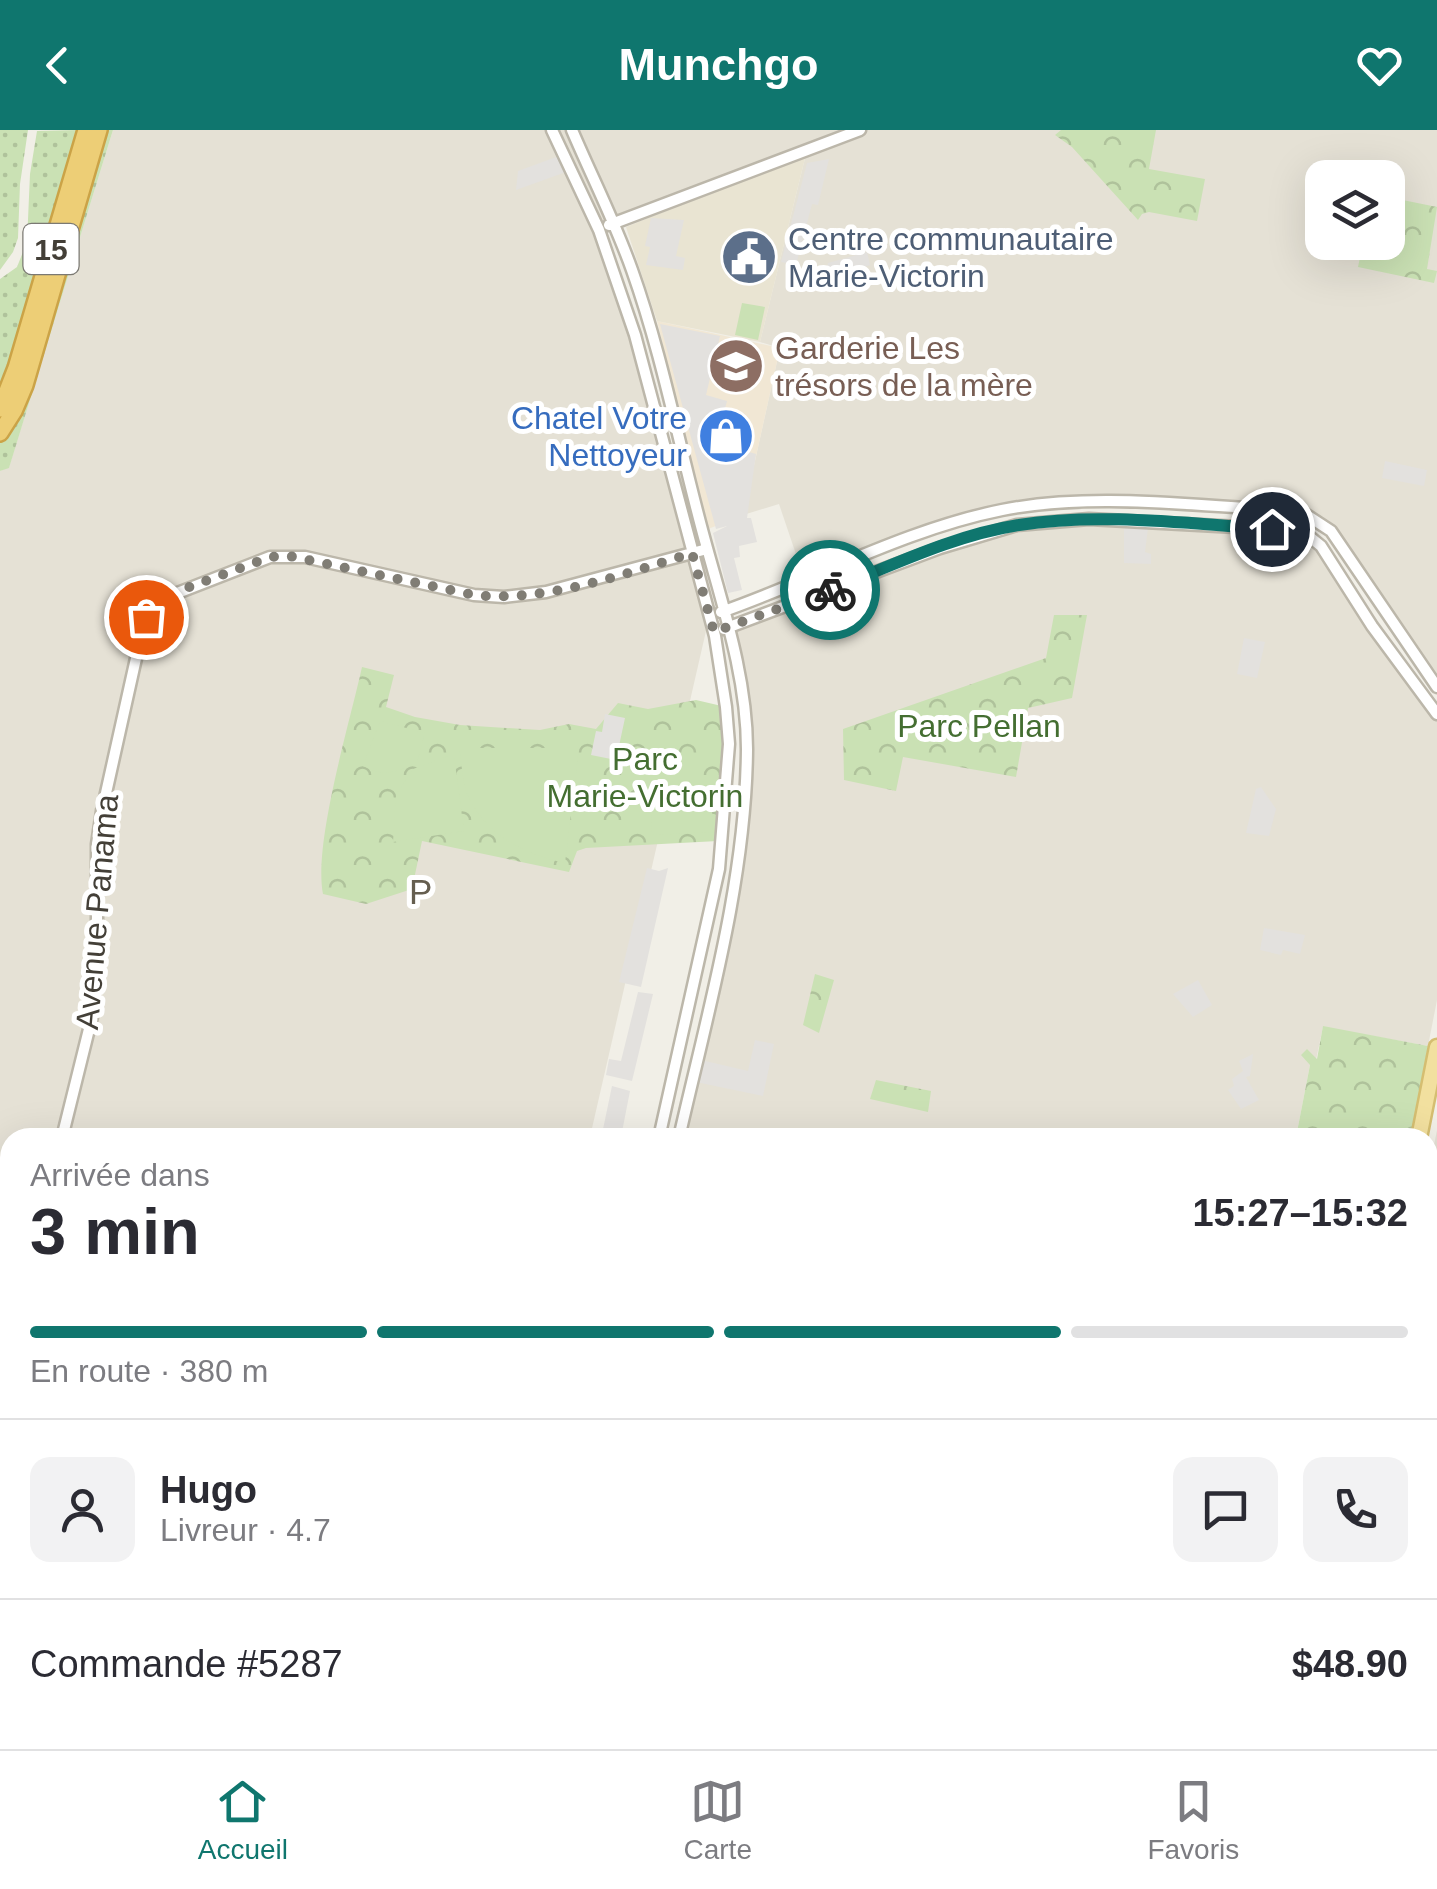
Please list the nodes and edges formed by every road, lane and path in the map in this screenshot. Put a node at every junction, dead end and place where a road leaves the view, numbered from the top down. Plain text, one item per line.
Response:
1 (86, 130) edge
2 (99, 130) edge
3 (552, 130) edge
4 (572, 130) edge
5 (860, 130) edge
6 (614, 223) junction
7 (599, 230) junction
8 (650, 330) junction
9 (635, 334) junction
10 (0, 409) edge
11 (0, 433) edge
12 (707, 548) junction
13 (692, 553) junction
14 (724, 611) junction
15 (709, 616) junction
16 (729, 628) junction
17 (714, 632) junction
18 (1437, 688) edge
19 (1437, 714) edge
20 (1437, 1047) edge
21 (64, 1128) edge
22 (661, 1128) edge
23 (681, 1128) edge
24 (1421, 1128) edge

1 - 10 highway, 15
2 - 11 highway
3 - 7 street
4 - 6 street
5 - 6 street
6 - 7 street
6 - 8 street
7 - 9 street
8 - 9 street
8 - 12 street
9 - 13 street
12 - 13 street, Avenue Panama
12 - 14 street
13 - 15 street
13 - 21 street, Avenue Panama
14 - 15 street
14 - 16 street
14 - 18 street
15 - 17 street
16 - 17 street
16 - 19 street
16 - 23 street
17 - 22 street
20 - 24 main road

